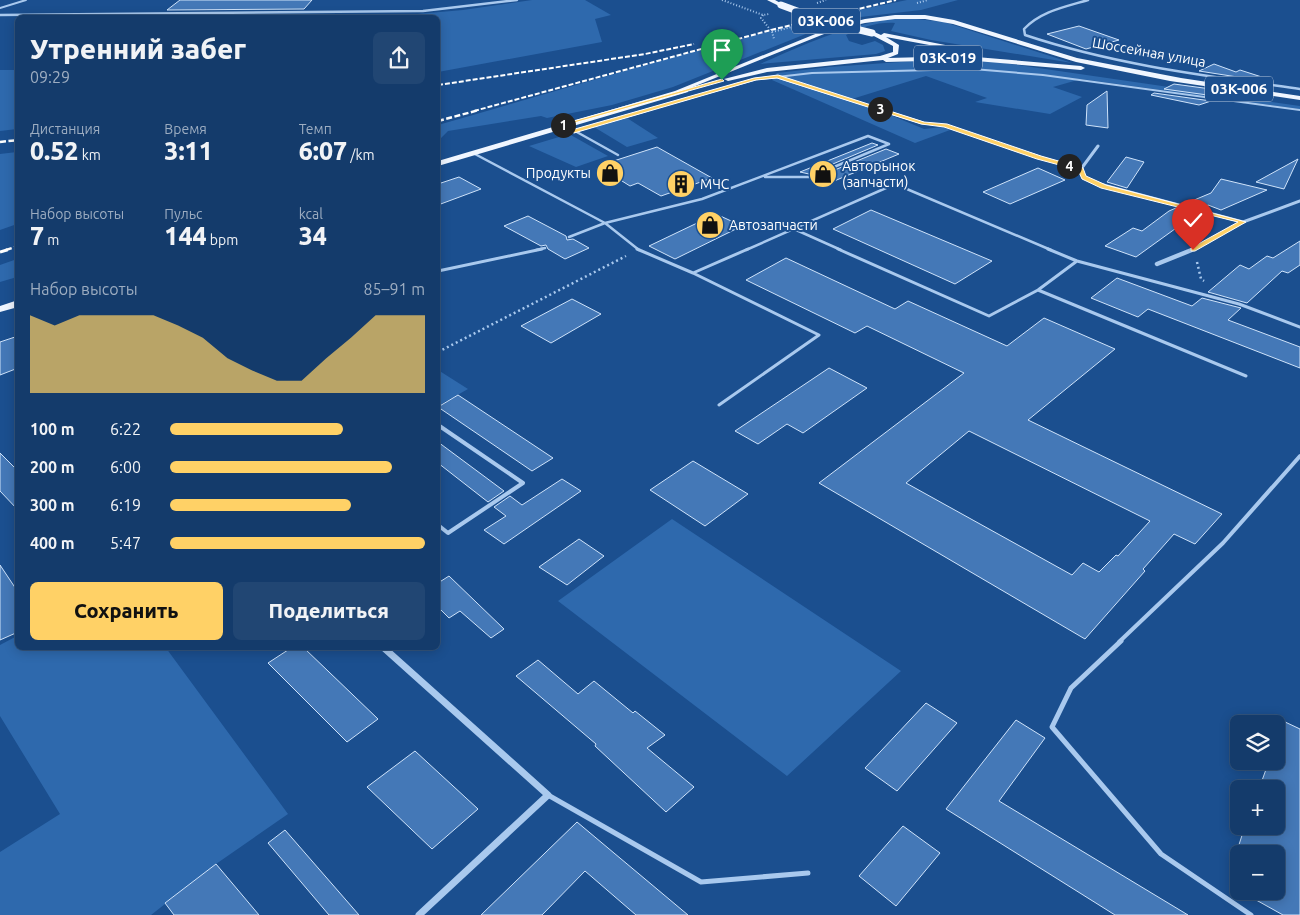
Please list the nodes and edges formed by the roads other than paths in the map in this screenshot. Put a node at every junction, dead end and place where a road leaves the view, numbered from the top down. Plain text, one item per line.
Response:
1 (26, 0) edge
2 (517, 0) edge
3 (770, 0) edge
4 (1088, 0) edge
5 (0, 8) edge
6 (0, 15) edge
7 (872, 33) junction
8 (816, 64) junction
9 (1080, 68) junction
10 (778, 77) junction
11 (1178, 80) junction
12 (1300, 89) edge
13 (678, 91) junction
14 (1300, 98) edge
15 (1300, 110) edge
16 (923, 123) road end
17 (562, 125) junction
18 (574, 131) junction
19 (1098, 146) dead end
20 (473, 153) junction
21 (618, 155) dead end
22 (440, 163) edge
23 (761, 177) junction
24 (1300, 201) edge
25 (1243, 222) junction
26 (605, 223) junction
27 (794, 229) junction
28 (568, 237) dead end
29 (545, 248) dead end
30 (1076, 261) junction
31 (1157, 264) dead end
32 (440, 271) edge
33 (693, 273) junction
34 (1038, 290) junction
35 (15, 304) edge
36 (0, 309) edge
37 (1300, 327) edge
38 (1246, 376) dead end
39 (718, 405) dead end
40 (440, 426) edge
41 (1300, 456) edge
42 (440, 527) edge
43 (386, 650) edge
44 (548, 795) junction
45 (808, 873) dead end
46 (418, 915) edge
47 (1251, 915) edge

1 - 5 lane
2 - 6 street
3 - 7 main road, 03К-006, bridge
4 - 12 street, Шоссейная улица
7 - 8 main road
7 - 9 main road, 03К-006
8 - 9 main road, 03К-019
8 - 13 main road, 03К-019
9 - 11 main road, Шоссейная улица / 03К-006
10 - 15 lane
10 - 16 street
10 - 18 street
11 - 13 main road
11 - 14 main road, Шоссейная улица / 03К-006
13 - 17 main road, 03К-019
17 - 18 street
17 - 20 main road, 03К-019
18 - 21 lane
19 - 25 street
20 - 22 main road, 03К-019
20 - 26 lane
23 - 23 lane
23 - 26 lane
24 - 25 street
25 - 31 street
26 - 28 lane
26 - 33 lane
27 - 30 lane
27 - 33 lane
27 - 34 lane
29 - 32 lane
30 - 34 lane
30 - 37 lane
33 - 39 lane
34 - 38 lane
35 - 36 main road
40 - 42 lane
41 - 47 lane
43 - 44 street
44 - 45 lane
44 - 46 street

